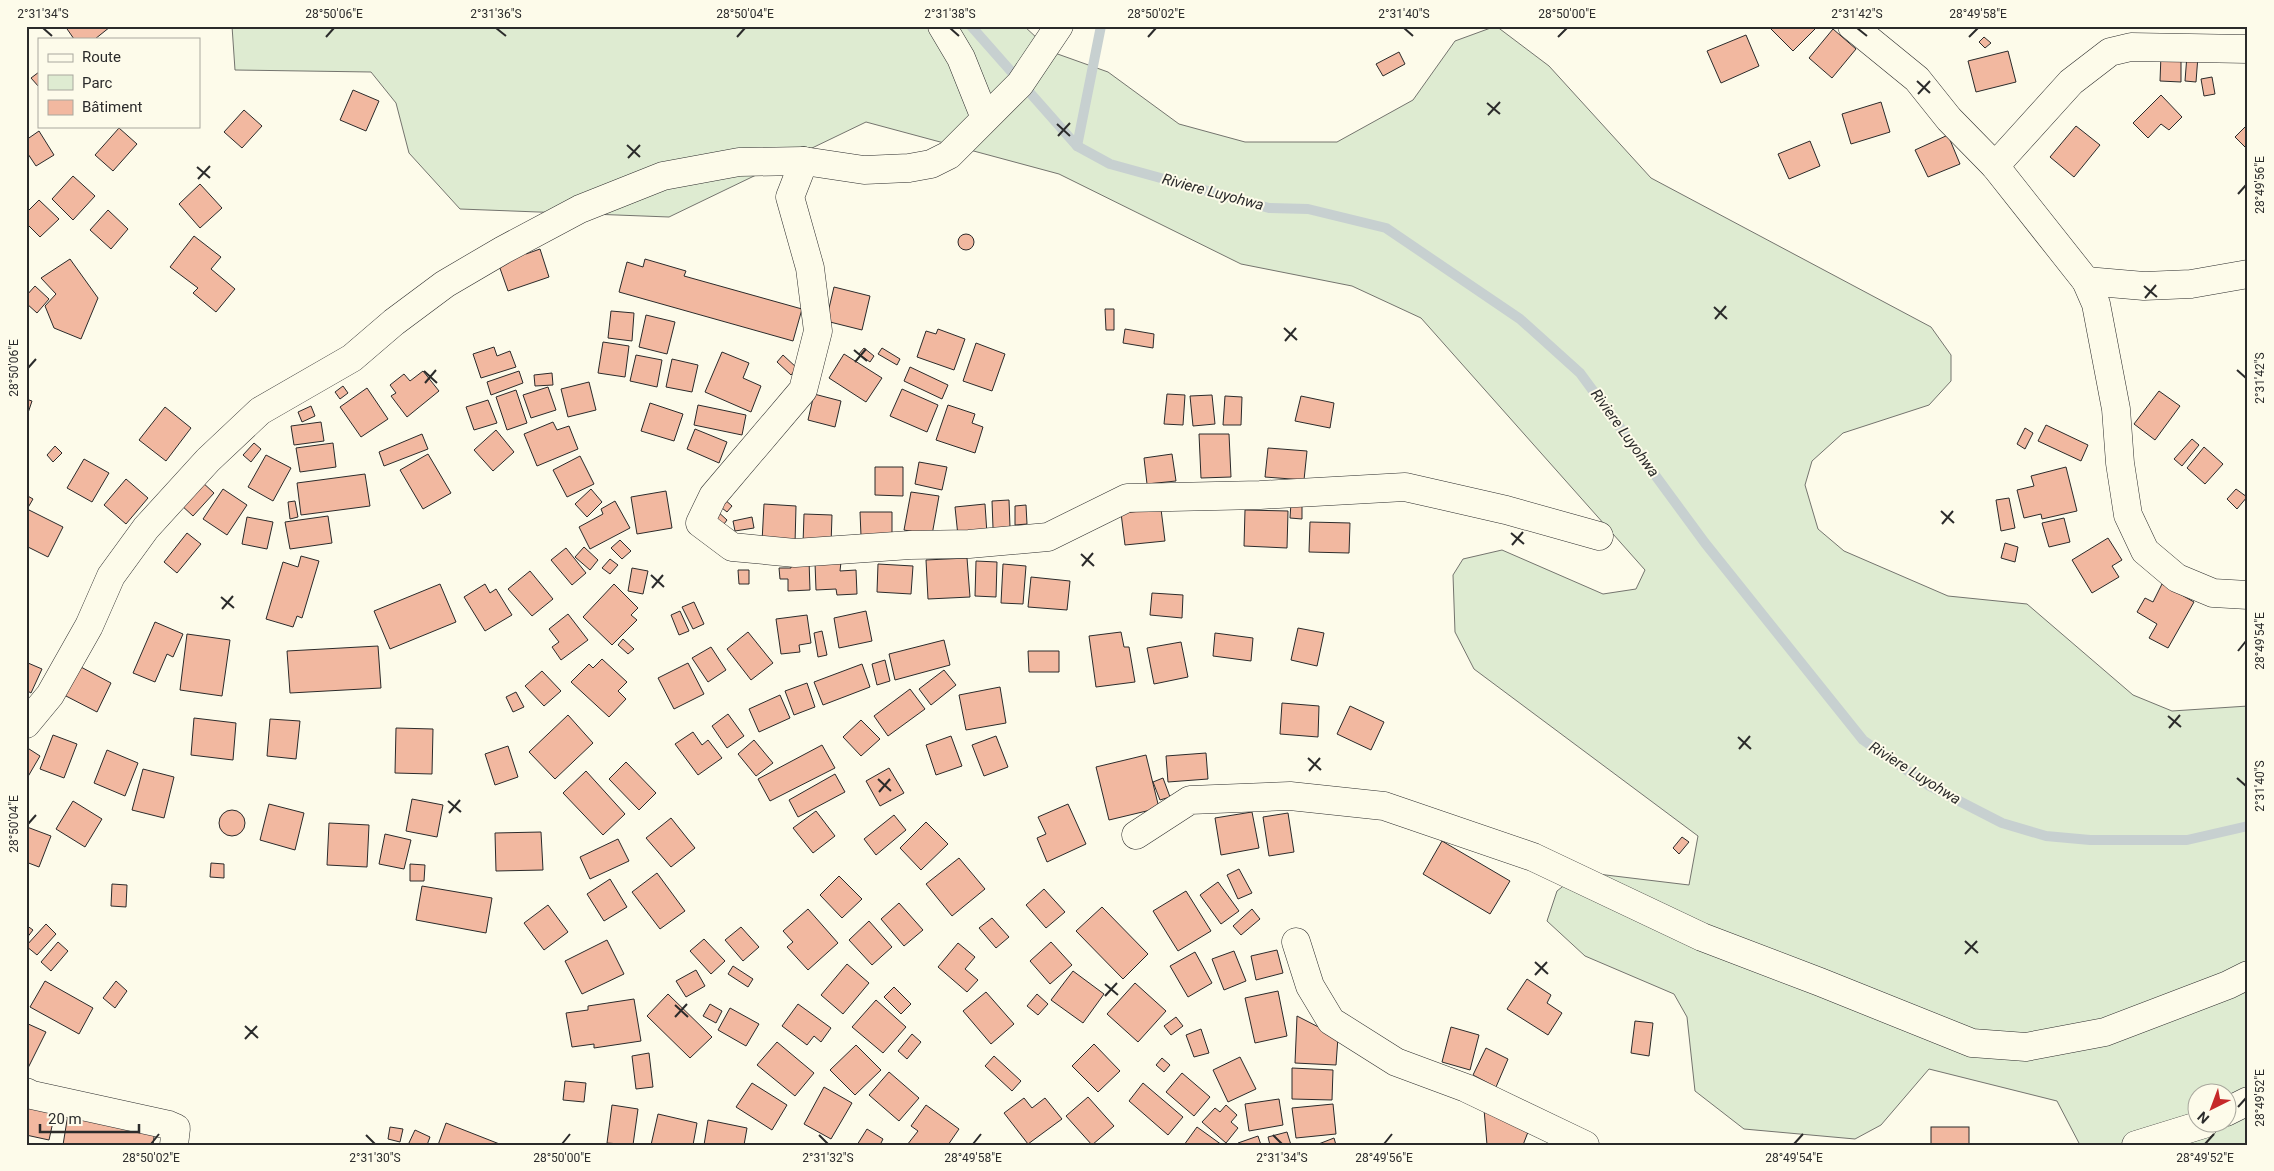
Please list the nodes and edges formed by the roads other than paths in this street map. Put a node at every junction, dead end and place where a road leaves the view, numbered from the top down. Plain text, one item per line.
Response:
1 (942, 26) edge
2 (1059, 26) edge
3 (1852, 26) edge
4 (2248, 49) edge
5 (985, 118) junction
6 (804, 161) junction
7 (1995, 166) junction
8 (2248, 274) edge
9 (2086, 281) junction
10 (1599, 536) dead end
11 (2248, 595) edge
12 (26, 724) edge
13 (1136, 835) dead end
14 (1296, 942) dead end
15 (2248, 975) edge
16 (26, 1092) edge
17 (2248, 1101) edge
18 (2236, 1107) edge
19 (2186, 1130) edge
20 (174, 1145) edge
21 (1585, 1145) edge
22 (2136, 1145) edge

1 - 5 street
2 - 5 street
3 - 7 street
4 - 7 street
5 - 6 street
6 - 10 street
6 - 12 street
7 - 9 street
8 - 9 street
9 - 11 street
13 - 15 street
14 - 21 street
16 - 20 street
17 - 18 street
19 - 22 street

